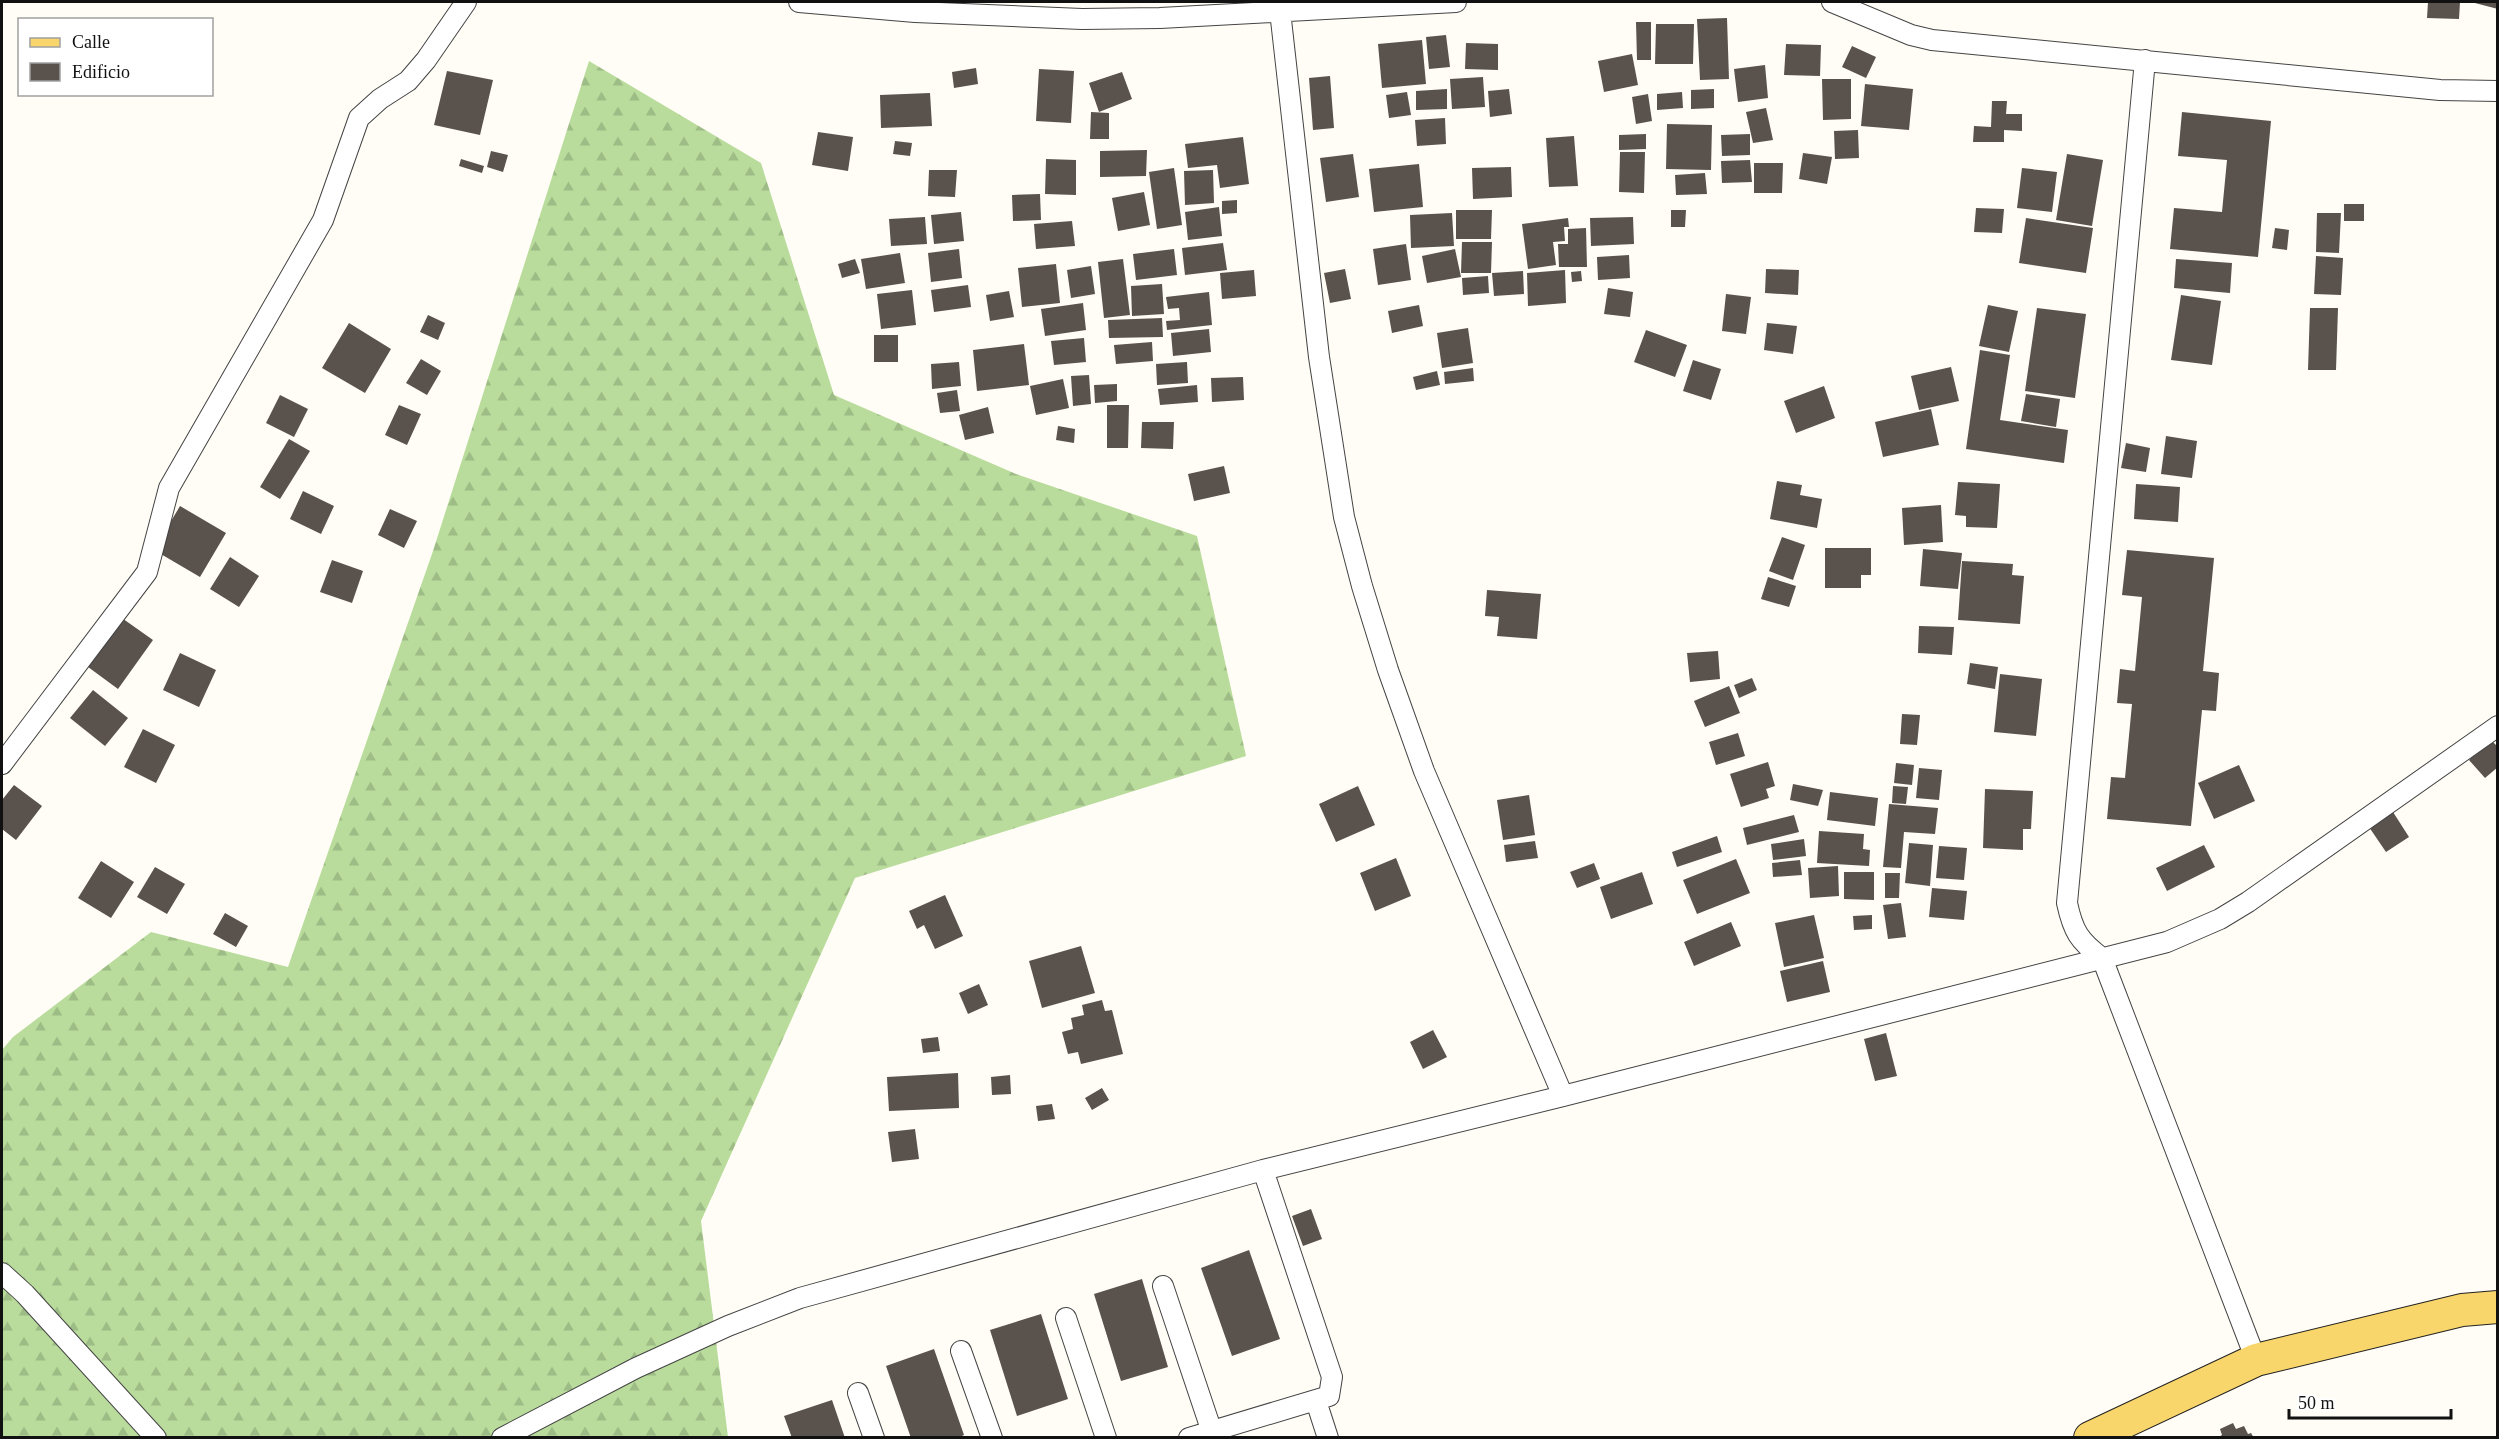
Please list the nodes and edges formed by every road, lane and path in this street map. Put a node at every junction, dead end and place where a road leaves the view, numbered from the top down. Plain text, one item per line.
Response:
1 (466, 2) edge
2 (799, 2) edge
3 (1456, 2) edge
4 (1832, 2) edge
5 (1849, 2) edge
6 (1280, 6) edge
7 (1868, 15) junction
8 (2145, 60) junction
9 (2498, 91) edge
10 (2498, 726) edge
11 (2, 764) edge
12 (2102, 958) junction
13 (1563, 1096) junction
14 (1263, 1170) junction
15 (2, 1273) edge
16 (1163, 1286) dead end
17 (2498, 1307) edge
18 (1066, 1318) dead end
19 (961, 1352) dead end
20 (2256, 1360) junction
21 (858, 1393) dead end
22 (1316, 1401) junction
23 (1213, 1434) edge
24 (156, 1437) edge
25 (502, 1437) edge
26 (874, 1437) edge
27 (992, 1437) edge
28 (1106, 1437) edge
29 (1189, 1437) edge
30 (1328, 1437) edge
31 (2090, 1437) edge

1 - 11 street
2 - 6 street
3 - 6 street
4 - 7 street
5 - 7 street
6 - 13 street
7 - 8 street
8 - 9 street
8 - 12 street
10 - 12 street
12 - 13 street
12 - 20 street
13 - 14 street
14 - 22 street
14 - 25 street
15 - 24 street
16 - 23 street
17 - 20 main road
18 - 28 street
19 - 27 street
20 - 31 main road
21 - 26 street
22 - 23 street
22 - 30 street
23 - 29 street

